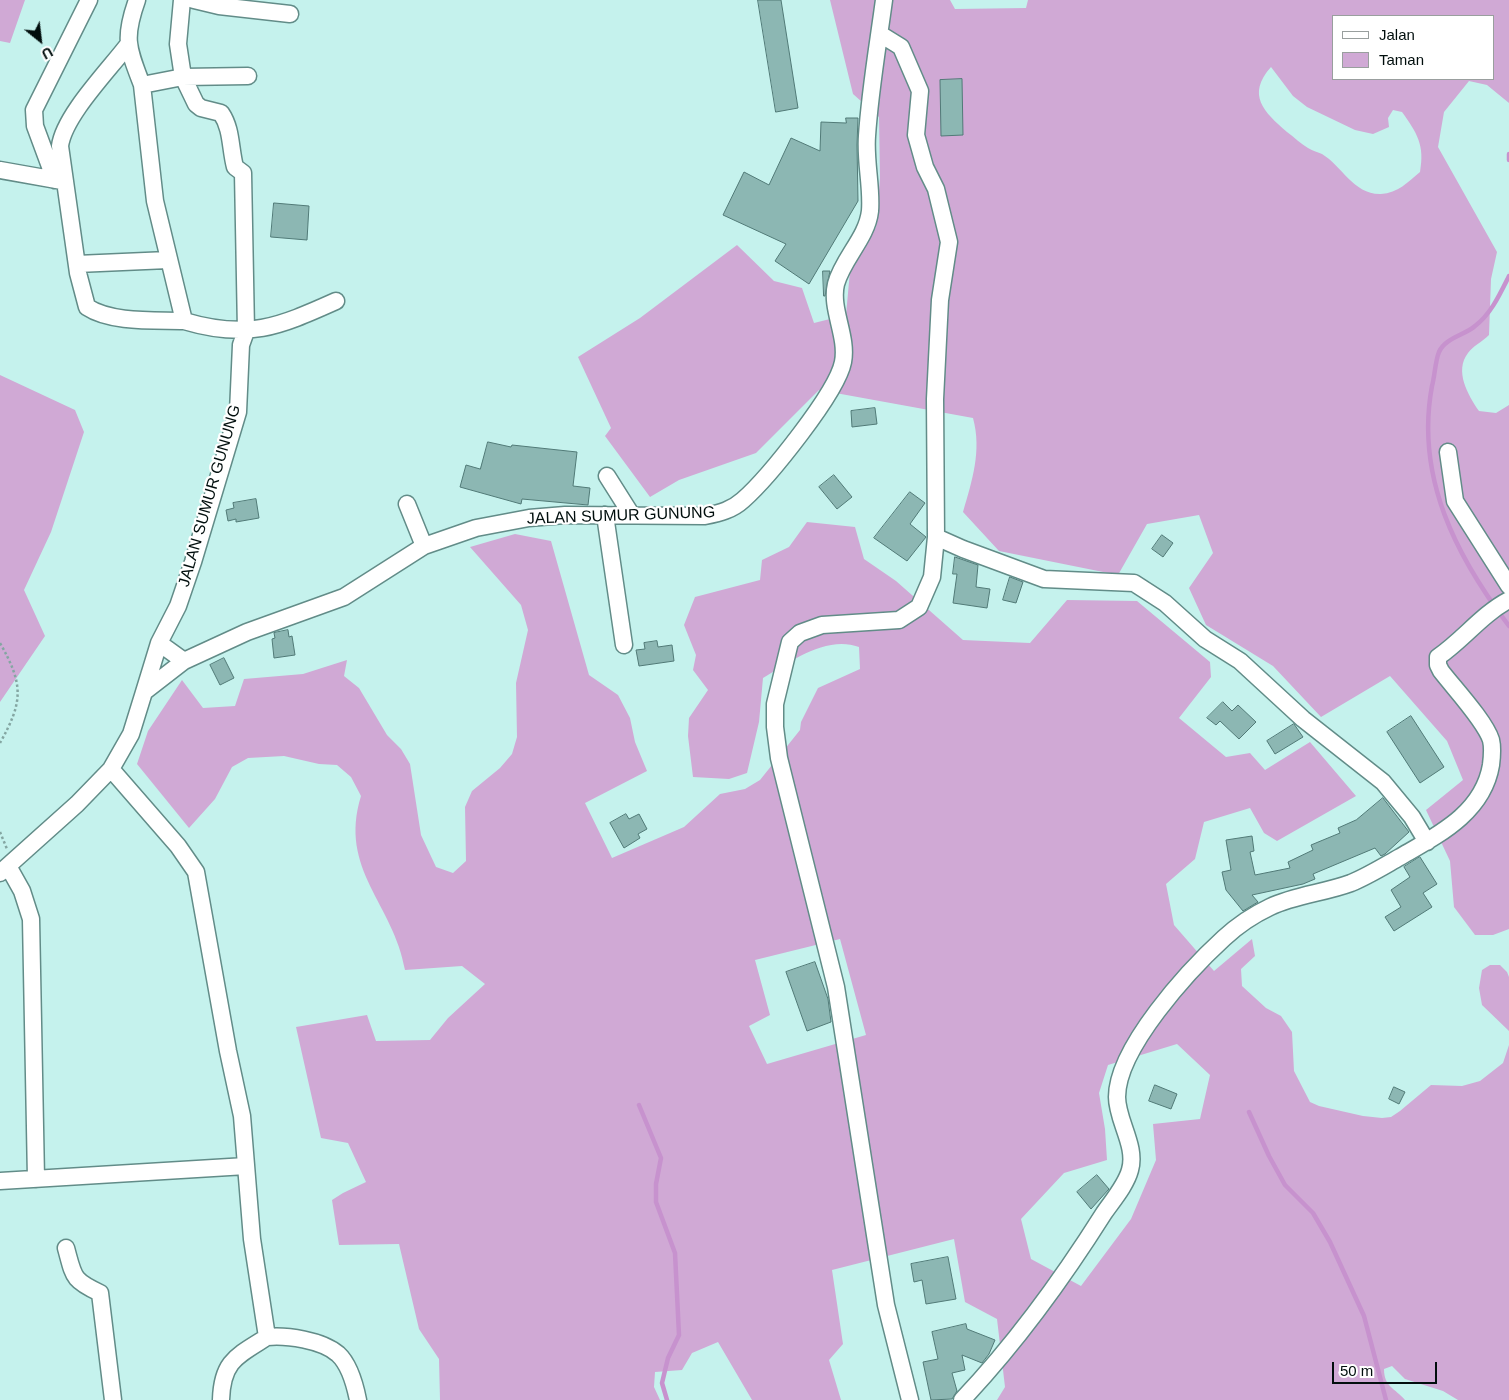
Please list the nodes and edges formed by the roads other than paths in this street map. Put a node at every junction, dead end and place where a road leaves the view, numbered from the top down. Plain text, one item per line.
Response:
1 (89, 0) edge
2 (137, 0) edge
3 (182, 0) edge
4 (194, 0) edge
5 (884, 0) edge
6 (290, 14) dead end
7 (880, 34) junction
8 (127, 46) junction
9 (248, 76) dead end
10 (183, 77) junction
11 (142, 85) junction
12 (0, 170) edge
13 (60, 180) junction
14 (168, 260) junction
15 (77, 264) junction
16 (336, 300) dead end
17 (184, 321) junction
18 (246, 332) junction
19 (1448, 452) dead end
20 (608, 476) dead end
21 (406, 504) dead end
22 (631, 514) junction
23 (605, 515) junction
24 (936, 536) junction
25 (424, 546) junction
26 (1509, 586) edge
27 (1499, 605) edge
28 (159, 643) junction
29 (624, 645) dead end
30 (184, 661) junction
31 (144, 692) junction
32 (110, 769) junction
33 (1427, 842) junction
34 (4, 869) edge
35 (246, 1166) junction
36 (36, 1179) junction
37 (0, 1181) edge
38 (66, 1248) dead end
39 (267, 1337) junction
40 (113, 1400) edge
41 (221, 1400) edge
42 (358, 1400) edge
43 (910, 1400) edge
44 (962, 1400) edge

1 - 13 street
2 - 8 street
3 - 10 street
4 - 6 street
5 - 7 street, JALAN SUMUR GUNUNG
7 - 22 street, JALAN SUMUR GUNUNG
7 - 24 street
8 - 11 street
8 - 13 street
9 - 10 street
10 - 11 street
10 - 18 street, JALAN SUMUR GUNUNG
11 - 14 street
12 - 13 street
13 - 15 street
14 - 15 street
14 - 17 street
15 - 17 street
16 - 18 street
17 - 18 street
18 - 28 street, JALAN SUMUR GUNUNG
19 - 26 street
20 - 22 street
21 - 25 street
22 - 23 street, JALAN SUMUR GUNUNG
23 - 25 street, JALAN SUMUR GUNUNG
23 - 29 street
24 - 33 street
24 - 43 street
25 - 30 street, JALAN SUMUR GUNUNG
27 - 33 street
28 - 30 street
28 - 31 street, JALAN SUMUR GUNUNG
30 - 31 street, JALAN SUMUR GUNUNG
31 - 32 street, JALAN SUMUR GUNUNG
32 - 34 street, JALAN SUMUR GUNUNG
32 - 35 street
33 - 44 street
34 - 36 street
35 - 36 street
35 - 39 street
36 - 37 street
38 - 40 street
39 - 41 street
39 - 42 street

